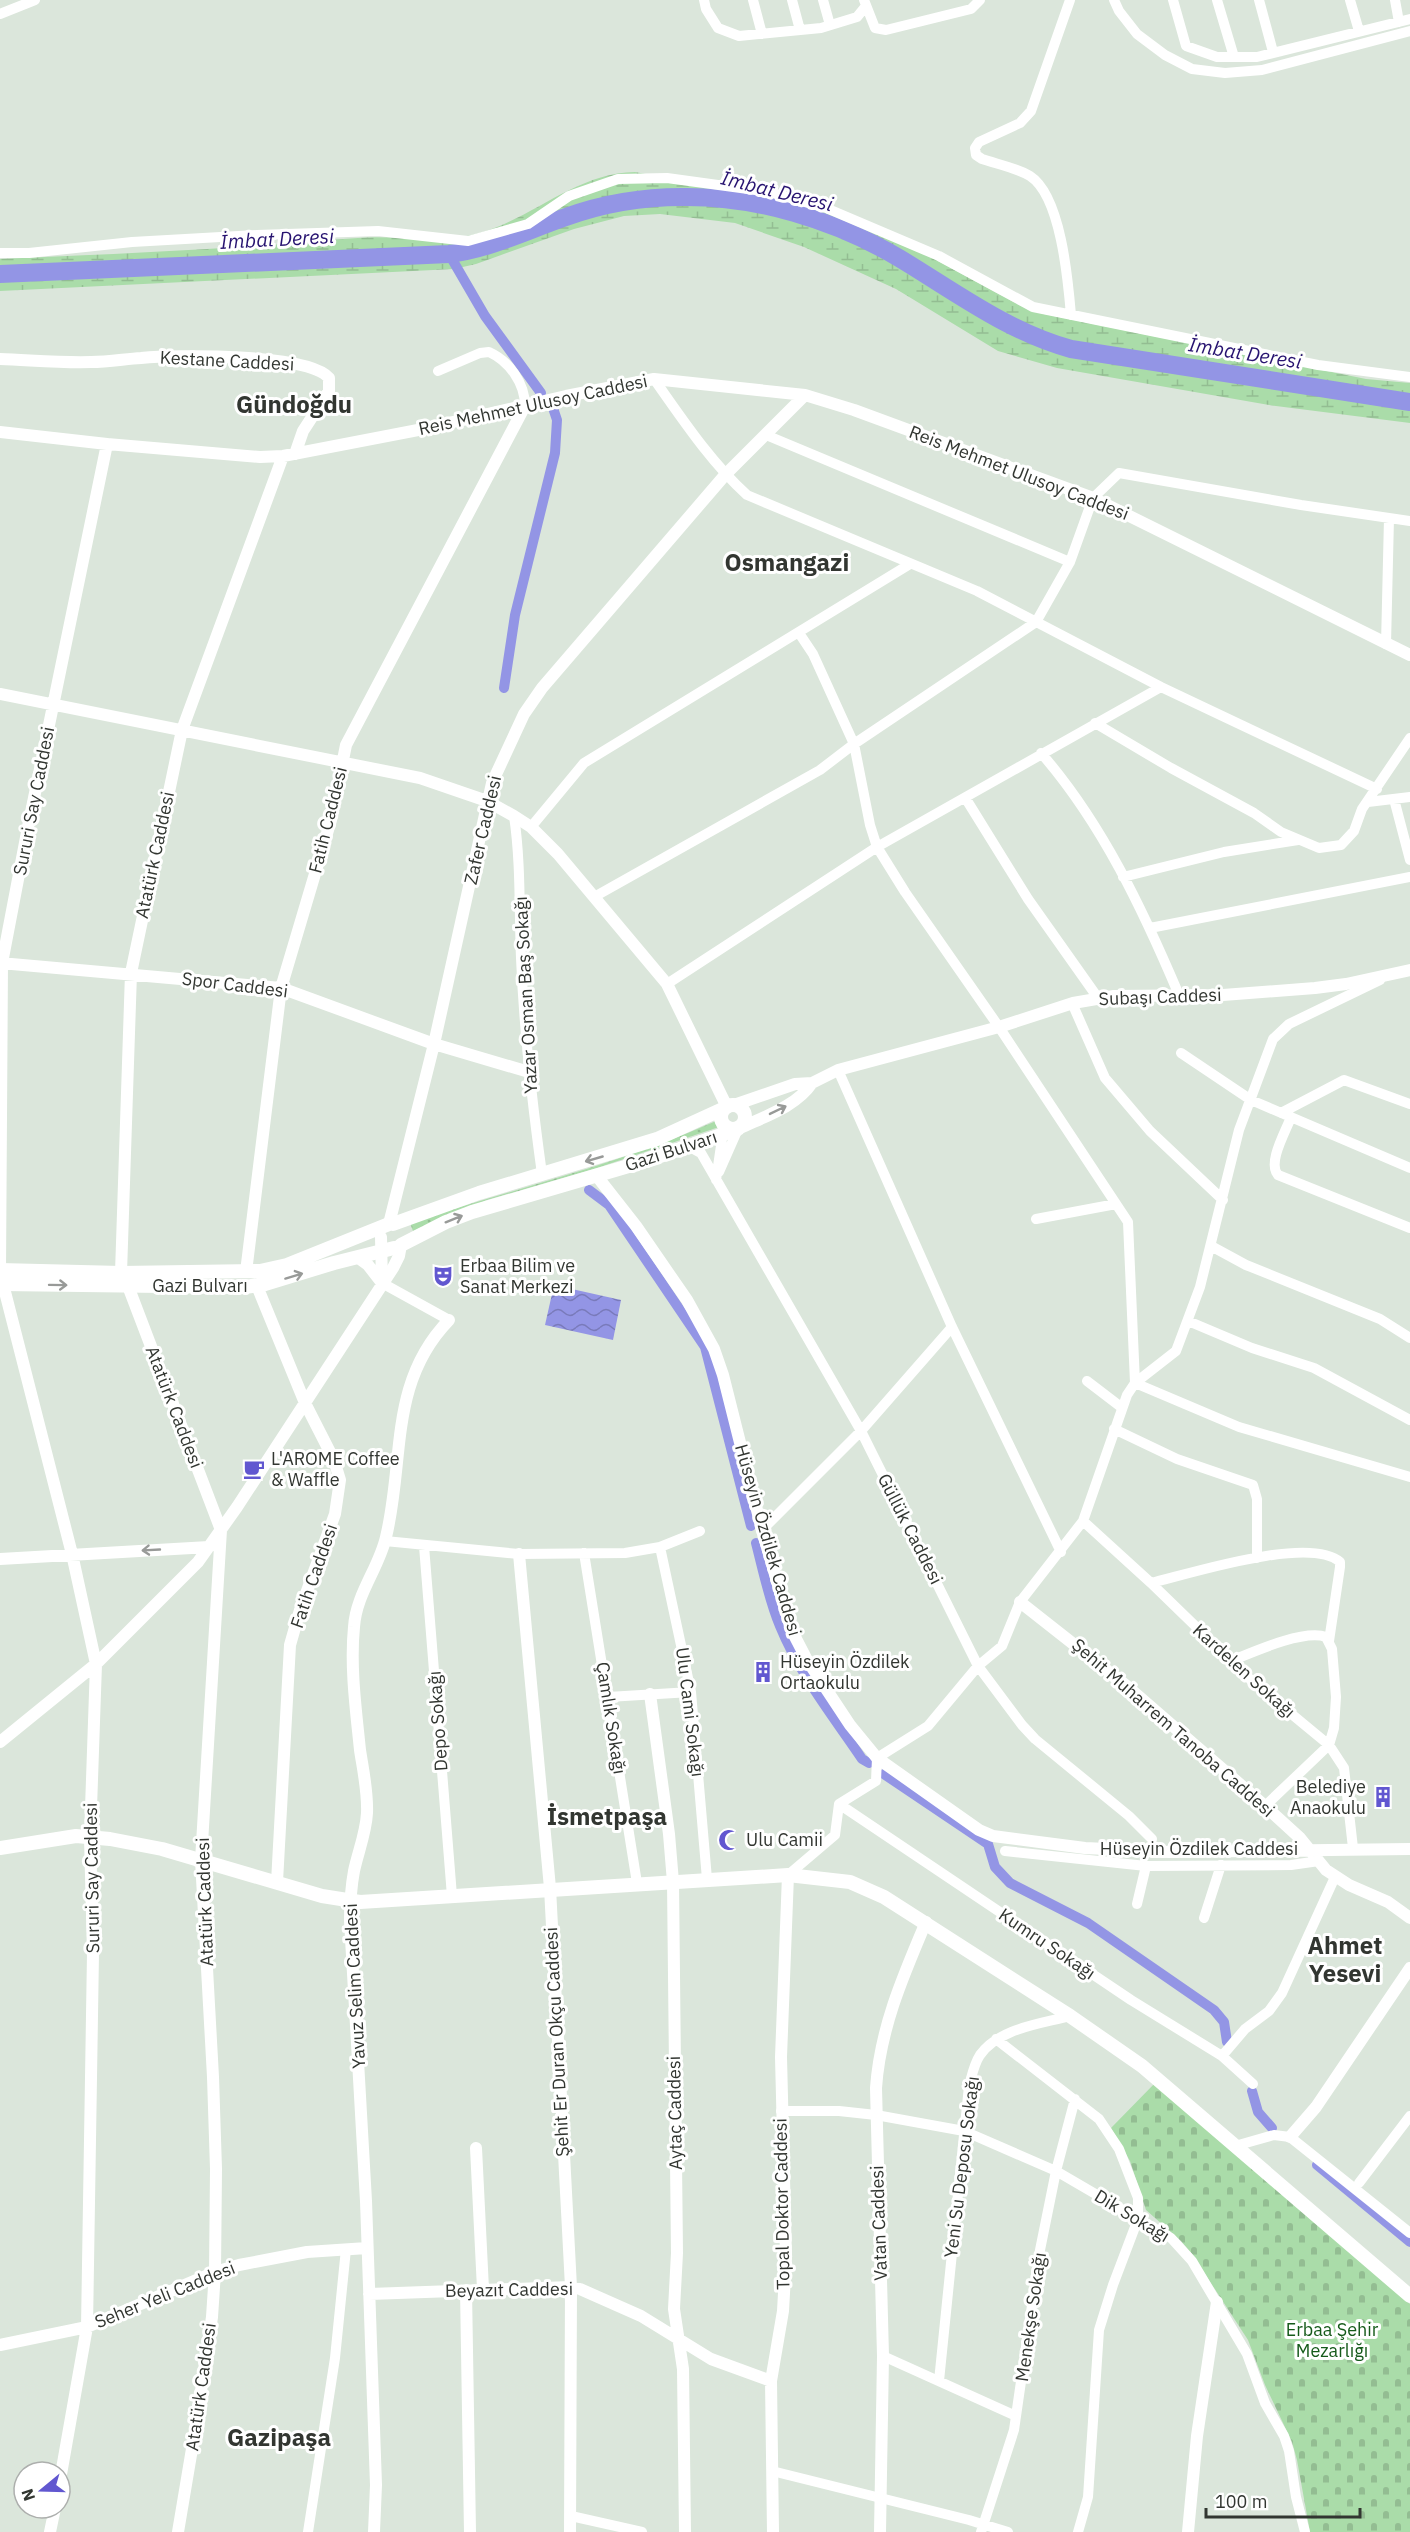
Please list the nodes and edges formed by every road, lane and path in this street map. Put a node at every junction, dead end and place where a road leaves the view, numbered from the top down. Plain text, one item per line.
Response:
1 (35, 0) edge
2 (704, 0) edge
3 (753, 0) edge
4 (792, 0) edge
5 (824, 0) edge
6 (980, 0) edge
7 (1070, 0) edge
8 (1114, 0) edge
9 (1173, 0) edge
10 (1217, 0) edge
11 (1260, 0) edge
12 (1350, 0) edge
13 (1395, 0) edge
14 (865, 3) edge
15 (0, 14) edge
16 (1410, 20) edge
17 (1399, 22) junction
18 (830, 25) junction
19 (800, 30) junction
20 (1410, 31) edge
21 (1359, 32) junction
22 (762, 34) junction
23 (1273, 52) junction
24 (1234, 57) junction
25 (0, 253) edge
26 (1071, 315) junction
27 (0, 359) edge
28 (438, 372) dead end
29 (1410, 377) edge
30 (654, 379) junction
31 (805, 395) junction
32 (525, 406) junction
33 (0, 432) edge
34 (766, 435) junction
35 (107, 444) junction
36 (289, 455) junction
37 (725, 475) junction
38 (1093, 498) junction
39 (1389, 518) junction
40 (1410, 521) edge
41 (1070, 562) junction
42 (910, 564) junction
43 (1036, 622) junction
44 (799, 633) junction
45 (1386, 644) junction
46 (1410, 655) edge
47 (1161, 687) junction
48 (0, 694) edge
49 (53, 704) junction
50 (1095, 723) junction
51 (182, 730) junction
52 (1410, 738) edge
53 (854, 744) junction
54 (1041, 753) junction
55 (342, 761) junction
56 (1377, 789) junction
57 (1410, 796) edge
58 (966, 799) junction
59 (1394, 799) junction
60 (487, 801) junction
61 (1368, 802) junction
62 (514, 816) junction
63 (531, 826) junction
64 (1300, 840) junction
65 (877, 847) junction
66 (1410, 860) edge
67 (1123, 877) junction
68 (1410, 877) edge
69 (594, 897) junction
70 (1150, 928) junction
71 (1, 963) edge
72 (1410, 970) edge
73 (131, 973) junction
74 (1389, 975) junction
75 (667, 984) junction
76 (281, 988) junction
77 (1179, 995) junction
78 (1098, 998) junction
79 (1072, 1004) junction
80 (999, 1027) junction
81 (434, 1044) junction
82 (1181, 1053) dead end
83 (838, 1070) junction
84 (529, 1072) junction
85 (813, 1083) junction
86 (1251, 1100) junction
87 (1410, 1104) edge
88 (730, 1106) junction
89 (1286, 1115) junction
90 (738, 1129) junction
91 (722, 1130) junction
92 (688, 1146) junction
93 (1410, 1168) edge
94 (543, 1173) junction
95 (596, 1175) junction
96 (716, 1180) junction
97 (1223, 1200) junction
98 (1116, 1204) junction
99 (1036, 1219) dead end
100 (391, 1224) junction
101 (1410, 1227) edge
102 (390, 1245) junction
103 (1211, 1246) junction
104 (357, 1257) junction
105 (0, 1270) edge
106 (246, 1272) junction
107 (121, 1273) junction
108 (382, 1283) junction
109 (2, 1284) edge
110 (128, 1286) junction
111 (256, 1286) junction
112 (449, 1320) joint
113 (1188, 1321) junction
114 (952, 1328) junction
115 (1410, 1338) edge
116 (1087, 1381) dead end
117 (1135, 1383) junction
118 (305, 1403) junction
119 (1121, 1407) junction
120 (1410, 1420) edge
121 (1114, 1429) junction
122 (861, 1431) junction
123 (1410, 1477) edge
124 (1083, 1521) junction
125 (221, 1530) junction
126 (762, 1530) junction
127 (700, 1532) dead end
128 (385, 1541) junction
129 (424, 1546) junction
130 (209, 1547) junction
131 (660, 1547) junction
132 (1061, 1552) junction
133 (584, 1553) junction
134 (72, 1554) junction
135 (519, 1554) junction
136 (1257, 1558) junction
137 (0, 1559) edge
138 (1151, 1583) junction
139 (1020, 1602) junction
140 (1329, 1641) junction
141 (1231, 1661) junction
142 (96, 1664) junction
143 (978, 1666) junction
144 (691, 1692) junction
145 (650, 1694) junction
146 (608, 1696) junction
147 (0, 1742) edge
148 (1329, 1745) junction
149 (877, 1758) junction
150 (839, 1804) junction
151 (1265, 1806) junction
152 (90, 1837) junction
153 (1152, 1839) dead end
154 (0, 1848) edge
155 (1353, 1848) junction
156 (1310, 1849) junction
157 (1410, 1849) edge
158 (1005, 1851) dead end
159 (201, 1860) junction
160 (1319, 1861) junction
161 (1221, 1864) junction
162 (1146, 1866) junction
163 (788, 1875) junction
164 (1335, 1877) junction
165 (707, 1879) junction
166 (673, 1881) junction
167 (277, 1882) junction
168 (637, 1883) junction
169 (550, 1888) junction
170 (452, 1896) junction
171 (351, 1901) junction
172 (1137, 1904) dead end
173 (1204, 1918) dead end
174 (1410, 1918) edge
175 (926, 1922) junction
176 (1410, 1968) edge
177 (1070, 2016) junction
178 (996, 2039) junction
179 (1222, 2056) junction
180 (1253, 2084) dead end
181 (1075, 2099) junction
182 (781, 2111) junction
183 (876, 2115) junction
184 (1410, 2116) edge
185 (964, 2131) junction
186 (1290, 2137) junction
187 (1235, 2146) junction
188 (476, 2148) dead end
189 (1056, 2171) junction
190 (1359, 2183) dead end
191 (1138, 2218) junction
192 (1410, 2233) edge
193 (367, 2248) junction
194 (346, 2249) junction
195 (215, 2272) junction
196 (571, 2287) junction
197 (483, 2289) junction
198 (466, 2290) junction
199 (369, 2294) junction
200 (1410, 2296) edge
201 (1217, 2302) junction
202 (87, 2326) junction
203 (678, 2340) junction
204 (0, 2344) edge
205 (883, 2356) junction
206 (771, 2381) junction
207 (939, 2381) junction
208 (1016, 2416) junction
209 (64, 2460) edge
210 (772, 2471) junction
211 (881, 2499) junction
212 (571, 2516) junction
213 (983, 2528) edge
214 (178, 2532) edge
215 (308, 2532) edge
216 (374, 2532) edge
217 (470, 2532) edge
218 (570, 2532) edge
219 (642, 2532) edge
220 (685, 2532) edge
221 (773, 2532) edge
222 (880, 2532) edge
223 (1008, 2532) edge
224 (1078, 2532) edge
225 (1188, 2532) edge
226 (1305, 2532) edge

1 - 15 street
2 - 22 street
3 - 22 street
4 - 19 street
5 - 18 street
6 - 14 street
7 - 26 street
8 - 20 street
9 - 24 street
10 - 24 street
11 - 23 street
12 - 21 street
13 - 17 street
14 - 18 street
16 - 17 street
17 - 21 street
18 - 19 street
19 - 22 street
21 - 23 street
23 - 24 street
25 - 26 street
26 - 29 street
27 - 36 street, Kestane Caddesi
28 - 32 street
30 - 31 street, Reis Mehmet Ulusoy Caddesi
30 - 32 street, Reis Mehmet Ulusoy Caddesi
30 - 37 street
31 - 34 street, Zafer Caddesi
31 - 38 street, Reis Mehmet Ulusoy Caddesi
32 - 36 street, Reis Mehmet Ulusoy Caddesi
32 - 55 street, Fatih Caddesi
33 - 35 street, Reis Mehmet Ulusoy Caddesi
34 - 37 street, Zafer Caddesi
34 - 41 street
35 - 36 street, Reis Mehmet Ulusoy Caddesi
35 - 49 street, Sururi Say Caddesi
36 - 51 street, Atatürk Caddesi
37 - 42 street
37 - 60 street, Zafer Caddesi
38 - 39 street
38 - 41 street
38 - 45 street, Reis Mehmet Ulusoy Caddesi
39 - 40 street
39 - 45 street
41 - 43 street
42 - 43 street
42 - 44 street
43 - 47 street
43 - 53 street
44 - 53 street
44 - 63 street
45 - 46 street, Reis Mehmet Ulusoy Caddesi
47 - 50 street
47 - 56 street
48 - 49 street
49 - 51 street
49 - 71 street, Sururi Say Caddesi
50 - 54 street
50 - 64 street
51 - 55 street
51 - 73 street, Atatürk Caddesi
52 - 56 street
53 - 65 street
53 - 69 street
54 - 58 street
54 - 67 street
55 - 60 street
55 - 76 street, Fatih Caddesi
56 - 61 street
57 - 59 street
58 - 65 street
58 - 78 street
59 - 61 street
59 - 66 street
60 - 62 street
60 - 81 street, Zafer Caddesi
61 - 64 street
62 - 63 street
62 - 84 street, Yazar Osman Baş Sokağı
63 - 69 street
64 - 67 street
65 - 75 street
65 - 80 street
67 - 70 street
68 - 70 street
69 - 75 street
70 - 77 street
71 - 73 street, Spor Caddesi
71 - 105 street, Sururi Say Caddesi
72 - 74 street, Subaşı Caddesi
73 - 76 street, Spor Caddesi
73 - 107 street, Atatürk Caddesi
74 - 77 street, Subaşı Caddesi
74 - 86 street
75 - 88 street
76 - 81 street, Spor Caddesi
76 - 106 street, Fatih Caddesi
77 - 78 street, Subaşı Caddesi
78 - 79 street, Subaşı Caddesi
79 - 80 street, Subaşı Caddesi
79 - 97 street
80 - 83 street, Subaşı Caddesi
80 - 98 street
81 - 84 street, Spor Caddesi
81 - 100 street, Zafer Caddesi
82 - 86 street
83 - 85 street, Subaşı Caddesi
83 - 114 street
84 - 94 street, Yazar Osman Baş Sokağı
85 - 88 street, Subaşı Caddesi
90 -> 85 street, Subaşı Caddesi
86 - 89 street
86 - 97 street
87 - 89 street
88 - 90 main road, Gazi Bulvarı
88 - 91 main road, Gazi Bulvarı
88 -> 94 main road, Gazi Bulvarı
89 - 93 street
89 - 101 street
90 - 91 main road, Gazi Bulvarı
90 - 96 street
91 - 92 main road, Gazi Bulvarı
91 - 96 street
92 - 95 main road, Gazi Bulvarı
92 - 96 street, Güllük Caddesi
94 - 100 main road, Gazi Bulvarı
102 -> 95 main road, Gazi Bulvarı
95 - 126 street, Hüseyin Özdilek Caddesi
96 - 122 street, Güllük Caddesi
97 - 103 street
98 - 99 street
98 - 117 street
100 - 102 main road
100 - 102 main road
100 - 106 main road, Gazi Bulvarı
102 - 104 main road, Gazi Bulvarı
102 - 108 street
102 - 108 street
103 - 113 street
103 - 115 street
104 - 108 street
111 -> 104 main road, Gazi Bulvarı
105 - 107 main road, Gazi Bulvarı
106 - 107 main road, Gazi Bulvarı
108 - 112 street
108 - 118 street
109 -> 110 main road, Gazi Bulvarı
109 - 134 street, Sururi Say Caddesi
110 - 111 main road, Gazi Bulvarı
110 - 125 street, Atatürk Caddesi
111 - 118 street, Fatih Caddesi
112 - 128 street, Yavuz Selim Caddesi
113 - 117 street
113 - 120 street
114 - 122 street
114 - 132 street
116 - 119 street
117 - 119 street
117 - 123 street
118 - 125 street
118 - 167 street, Fatih Caddesi
119 - 121 street
121 - 124 street
121 - 136 street
122 - 126 street
122 - 143 street, Güllük Caddesi
124 - 132 street
124 - 138 street, Kardelen Sokağı
125 - 130 street
125 - 159 street, Atatürk Caddesi
126 - 149 street, Hüseyin Özdilek Caddesi
127 - 131 street
128 - 129 street
128 - 171 street, Yavuz Selim Caddesi
129 - 135 street
129 - 170 street, Depo Sokağı
130 -> 134 street
130 - 142 street
131 - 133 street
131 - 144 street, Ulu Cami Sokağı
132 - 139 street
133 - 135 street
133 - 146 street, Çamlık Sokağı
134 - 137 street
134 - 142 street, Sururi Say Caddesi
135 - 169 street, Şehit Er Duran Okçu Caddesi
136 - 138 street
136 - 140 street
138 - 141 street, Kardelen Sokağı
139 - 143 street
139 - 151 street, Şehit Muharrem Tanoba Caddesi
140 - 141 street
140 - 148 street
141 - 148 street, Kardelen Sokağı
142 - 147 street
142 - 152 street, Sururi Say Caddesi
143 - 149 street
143 - 153 street, Güllük Caddesi
144 - 145 street
144 - 165 street, Ulu Cami Sokağı
145 - 146 street
145 - 166 street, Aytaç Caddesi
146 - 168 street, Çamlık Sokağı
148 - 151 street
148 - 155 street, Kardelen Sokağı
149 - 150 street
149 - 156 street, Hüseyin Özdilek Caddesi
150 - 163 street
150 - 179 street, Kumru Sokağı
151 - 156 street, Şehit Muharrem Tanoba Caddesi
152 - 154 main road
152 - 159 main road
152 - 202 street, Sururi Say Caddesi
155 - 156 street, Hüseyin Özdilek Caddesi
155 - 157 street, Hüseyin Özdilek Caddesi
156 - 160 street, Şehit Muharrem Tanoba Caddesi
158 - 162 street, Hüseyin Özdilek Caddesi
159 - 167 main road
159 - 195 street, Atatürk Caddesi
160 - 161 street, Hüseyin Özdilek Caddesi
160 - 164 street, Şehit Muharrem Tanoba Caddesi
161 - 162 street, Hüseyin Özdilek Caddesi
161 - 173 street
162 - 172 street
163 - 165 main road
163 - 175 main road
163 - 182 street, Topal Doktor Caddesi
164 - 174 street, Şehit Muharrem Tanoba Caddesi
164 - 179 street
165 - 166 main road
166 - 168 main road
166 - 203 street, Aytaç Caddesi
167 - 171 main road
168 - 169 main road
169 - 170 main road
169 - 196 street, Şehit Er Duran Okçu Caddesi
170 - 171 main road
171 - 193 street, Yavuz Selim Caddesi
175 - 177 main road
175 - 183 street, Vatan Caddesi
176 - 186 street
177 - 178 street, Yeni Su Deposu Sokağı
177 - 187 main road
178 - 181 street
178 - 185 street, Yeni Su Deposu Sokağı
179 - 180 street, Kumru Sokağı
181 - 189 street, Menekşe Sokağı
181 - 191 street
182 - 183 street, Dik Sokağı
182 - 206 street, Topal Doktor Caddesi
183 - 185 street, Dik Sokağı
183 - 205 street, Vatan Caddesi
184 - 190 street
185 - 189 street, Dik Sokağı
185 - 207 street, Yeni Su Deposu Sokağı
186 - 187 street
186 - 192 street
187 - 200 main road
188 - 197 street
189 - 191 street, Dik Sokağı
189 - 208 street, Menekşe Sokağı
191 - 201 street, Dik Sokağı
191 - 224 street
193 - 194 street, Seher Yeli Caddesi
193 - 199 street, Yavuz Selim Caddesi
194 - 195 street, Seher Yeli Caddesi
194 - 215 street
195 - 202 street, Seher Yeli Caddesi
195 - 214 street, Atatürk Caddesi
196 - 197 street, Beyazıt Caddesi
196 - 203 street, Beyazıt Caddesi
196 - 212 street, Şehit Er Duran Okçu Caddesi
197 - 198 street, Beyazıt Caddesi
198 - 199 street, Beyazıt Caddesi
198 - 217 street
199 - 216 street, Yavuz Selim Caddesi
201 - 225 street
201 - 226 street, Dik Sokağı
202 - 204 street, Seher Yeli Caddesi
202 - 209 street, Sururi Say Caddesi
203 - 206 street, Beyazıt Caddesi
203 - 220 street, Aytaç Caddesi
205 - 207 street
205 - 211 street, Vatan Caddesi
206 - 210 street, Topal Doktor Caddesi
207 - 208 street
208 - 213 street, Menekşe Sokağı
210 - 211 street
210 - 221 street, Topal Doktor Caddesi
211 - 213 street
211 - 222 street, Vatan Caddesi
212 - 218 street, Şehit Er Duran Okçu Caddesi
212 - 219 street
213 - 223 street

